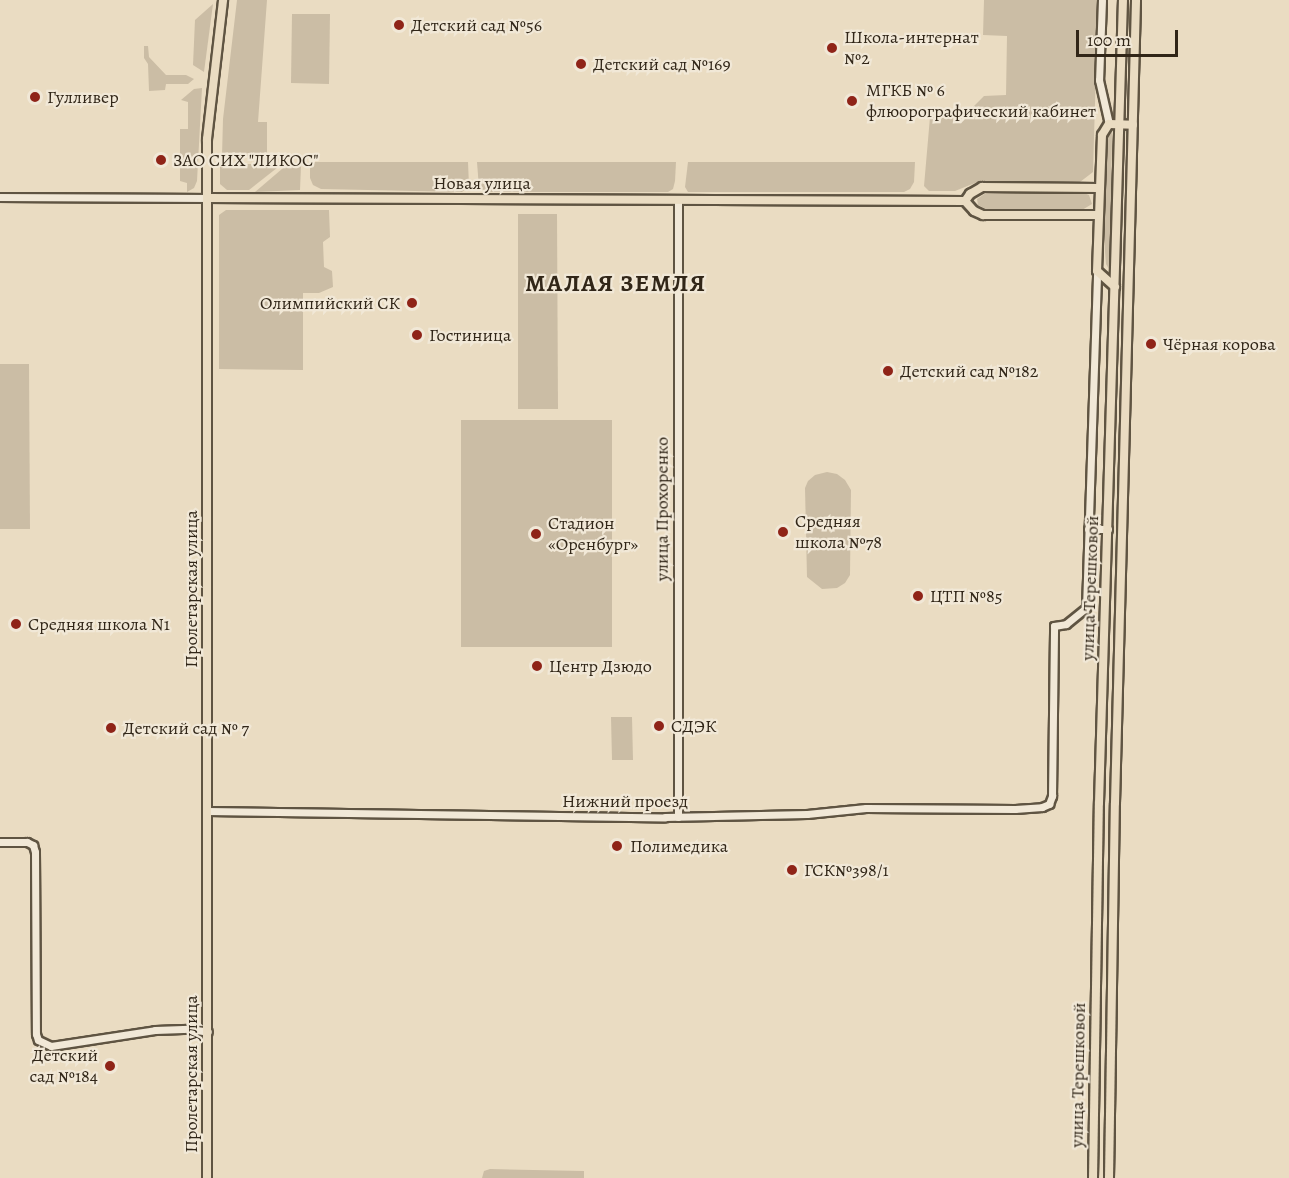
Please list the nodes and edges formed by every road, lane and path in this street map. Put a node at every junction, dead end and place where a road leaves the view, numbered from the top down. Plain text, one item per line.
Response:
1 (223, 0) edge
2 (1102, 0) edge
3 (1123, 0) edge
4 (1136, 0) edge
5 (1109, 124) junction
6 (1120, 124) junction
7 (1133, 124) junction
8 (1098, 188) junction
9 (0, 197) edge
10 (207, 198) junction
11 (678, 201) junction
12 (964, 201) junction
13 (1097, 215) junction
14 (1097, 272) junction
15 (1115, 287) junction
16 (1111, 430) junction
17 (1124, 430) junction
18 (1088, 529) junction
19 (1108, 529) junction
20 (208, 812) junction
21 (678, 817) junction
22 (0, 842) edge
23 (208, 1032) junction
24 (207, 1178) edge
25 (1093, 1178) edge
26 (1109, 1178) edge

1 - 10 main road, Пролетарская улица
2 - 5 street
3 - 6 main road, улица Терешковой
4 - 7 main road, улица Терешковой
5 - 6 main road
5 - 8 main road
6 - 7 main road
6 - 15 main road, улица Терешковой
7 - 17 main road, улица Терешковой
8 - 12 main road, Новая улица
8 - 13 main road
9 - 10 street, Новая улица
10 - 11 main road, Новая улица
10 - 20 main road, Пролетарская улица
11 - 12 main road, Новая улица
11 - 21 street, улица Прохоренко
12 - 13 main road, Новая улица
13 - 14 main road
14 - 15 main road
14 - 18 street
15 - 16 main road, улица Терешковой
16 - 17 main road
16 - 19 main road, улица Терешковой
17 - 26 main road, улица Терешковой
18 - 19 street
18 - 21 street, Нижний проезд
19 - 25 main road, улица Терешковой
20 - 21 street, Нижний проезд
20 - 23 main road, Пролетарская улица
22 - 23 street
23 - 24 main road, Пролетарская улица

